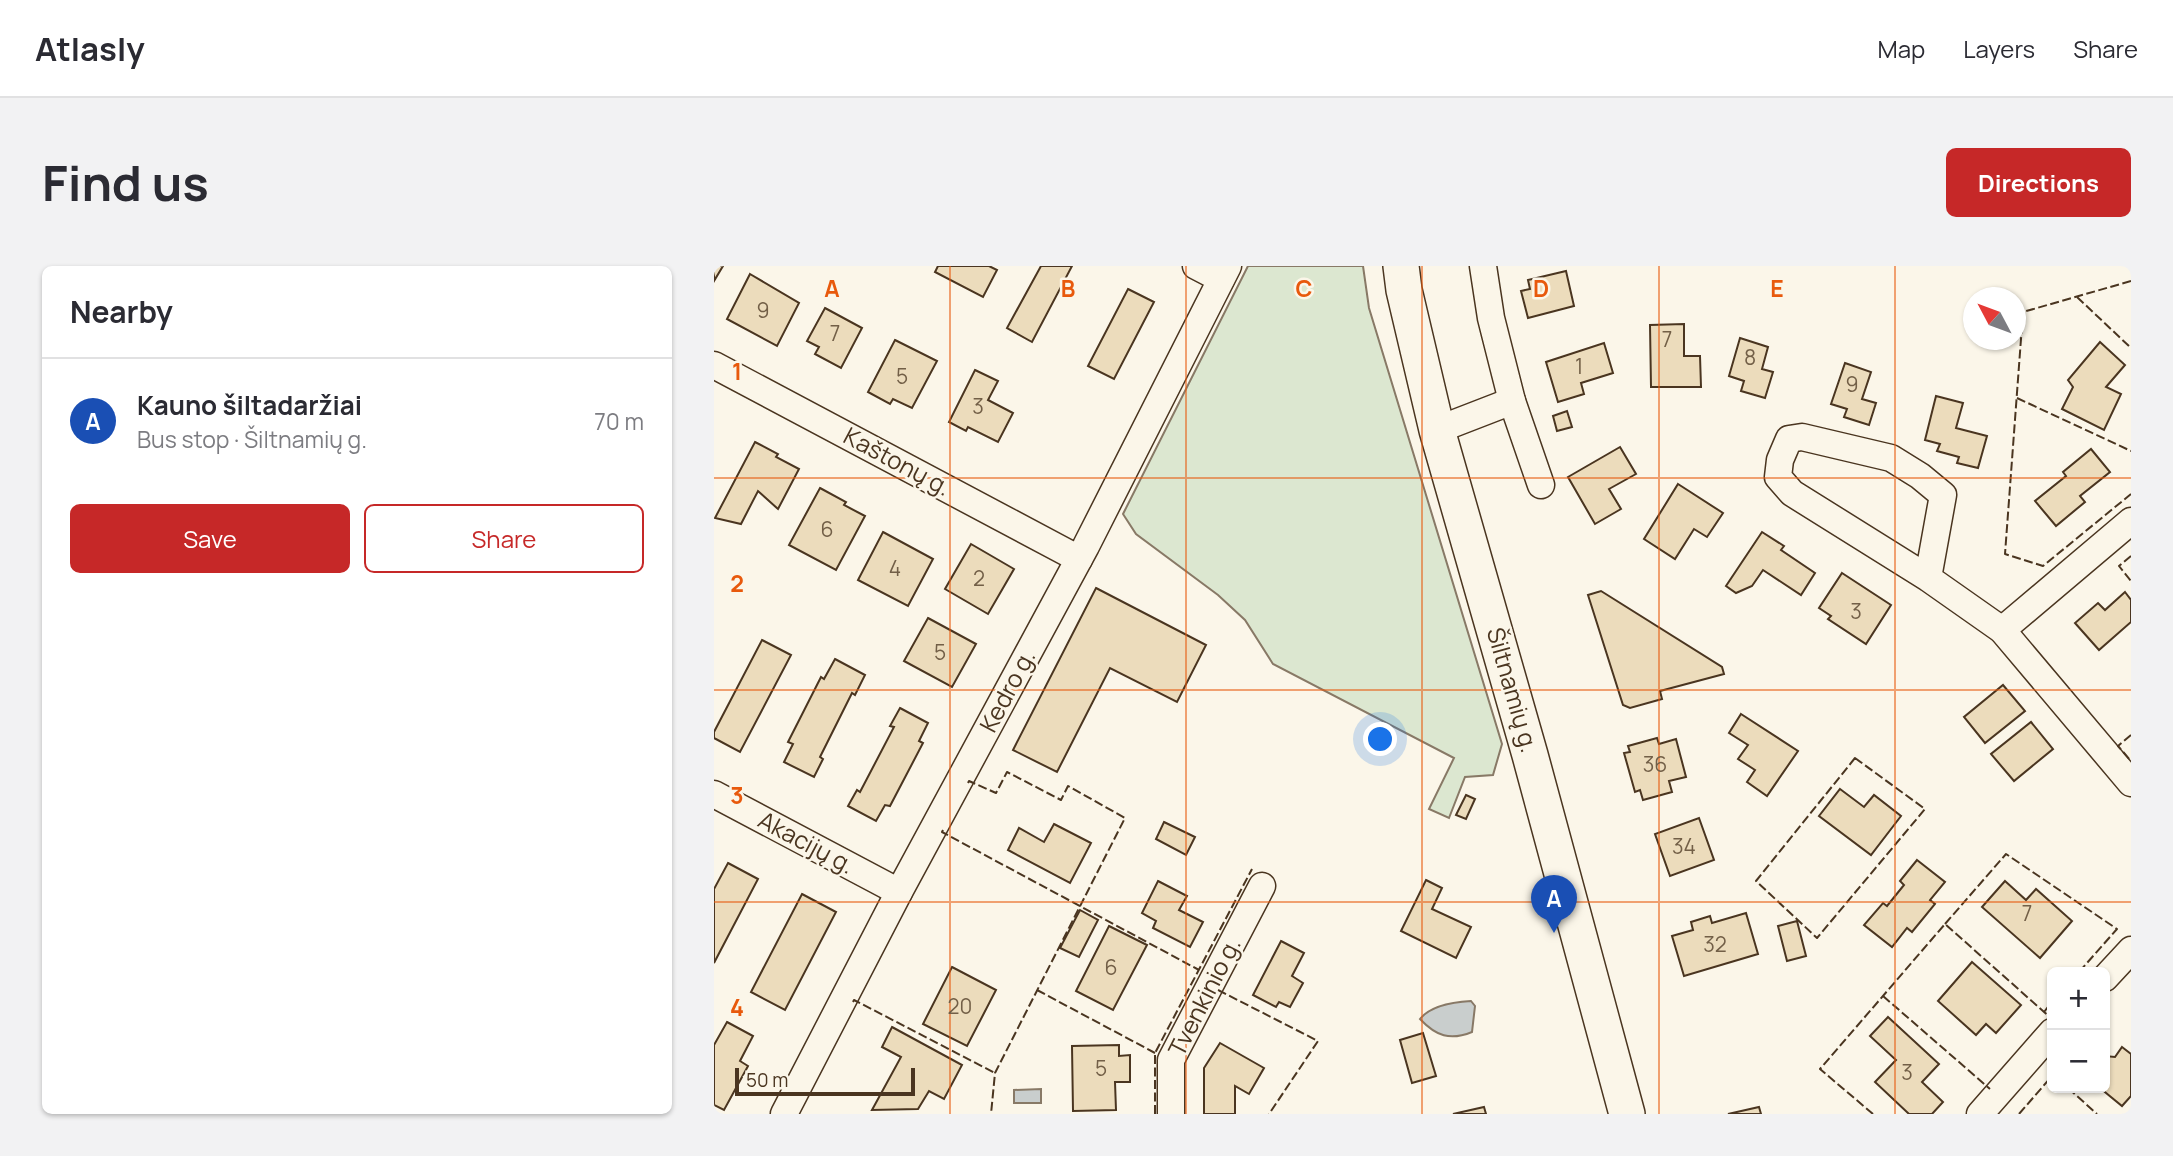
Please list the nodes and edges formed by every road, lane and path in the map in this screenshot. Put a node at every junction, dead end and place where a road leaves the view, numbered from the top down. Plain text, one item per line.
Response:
1 (1196, 266) edge
2 (1401, 266) edge
3 (1483, 266) edge
4 (1224, 272) edge
5 (714, 365) edge
6 (1512, 401) junction
7 (1437, 430) junction
8 (1542, 485) dead end
9 (2131, 521) edge
10 (1079, 559) junction
11 (1928, 578) junction
12 (2002, 630) junction
13 (2131, 783) edge
14 (714, 794) edge
15 (1262, 886) dead end
16 (898, 892) junction
17 (2131, 950) edge
18 (2110, 973) edge
19 (2047, 1038) edge
20 (784, 1114) edge
21 (1171, 1114) edge
22 (1627, 1114) edge
23 (1980, 1114) edge

1 - 4 street
2 - 7 main road, Šiltnamių g.
3 - 6 street
4 - 10 street, Kedro g.
5 - 10 street, Kaštonų g.
6 - 7 street
6 - 8 street
7 - 22 main road, Šiltnamių g.
9 - 12 street
10 - 16 street, Kedro g.
11 - 11 street
11 - 12 street
12 - 13 street
14 - 16 street, Akacijų g.
15 - 21 street, Tvenkinio g.
16 - 20 street, Kedro g.
17 - 18 street
19 - 23 street

